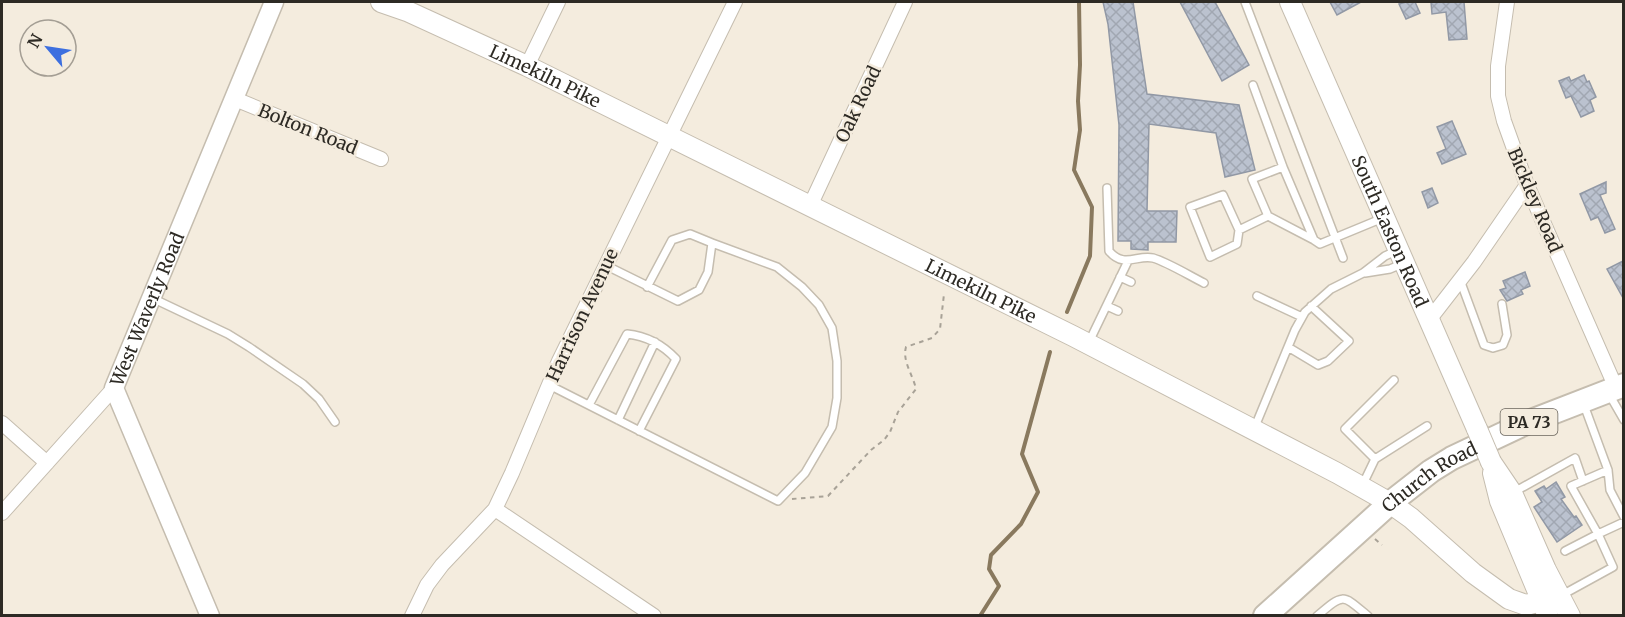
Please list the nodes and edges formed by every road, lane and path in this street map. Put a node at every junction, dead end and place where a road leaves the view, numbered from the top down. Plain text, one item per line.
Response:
1 (274, 2) edge
2 (381, 2) edge
3 (558, 2) edge
4 (735, 2) edge
5 (905, 2) edge
6 (1245, 2) edge
7 (1290, 2) edge
8 (1507, 2) edge
9 (527, 66) junction
10 (1253, 85) dead end
11 (235, 99) junction
12 (668, 136) junction
13 (381, 159) dead end
14 (1283, 167) junction
15 (1527, 185) junction
16 (1107, 188) dead end
17 (810, 206) junction
18 (1268, 216) junction
19 (1384, 217) junction
20 (1239, 230) junction
21 (1335, 238) junction
22 (1314, 240) junction
23 (711, 243) junction
24 (1401, 256) junction
25 (1343, 258) dead end
26 (1128, 261) junction
27 (605, 265) junction
28 (1363, 273) junction
29 (1120, 277) junction
30 (1460, 280) junction
31 (1131, 282) dead end
32 (1204, 283) dead end
33 (647, 287) junction
34 (944, 294) dead end
35 (1257, 296) dead end
36 (152, 298) junction
37 (1502, 304) dead end
38 (1107, 306) junction
39 (1311, 306) junction
40 (1118, 311) dead end
41 (1302, 317) junction
42 (1429, 320) junction
43 (655, 342) junction
44 (1088, 344) junction
45 (1288, 347) junction
46 (1394, 380) dead end
47 (549, 385) junction
48 (114, 388) junction
49 (1616, 388) edge
50 (1582, 401) junction
51 (589, 405) junction
52 (1623, 419) edge
53 (618, 420) junction
54 (335, 422) dead end
55 (2, 423) edge
56 (1427, 426) dead end
57 (1254, 430) junction
58 (639, 431) junction
59 (1375, 459) junction
60 (1491, 462) junction
61 (47, 463) junction
62 (1608, 470) junction
63 (1583, 481) junction
64 (1361, 487) junction
65 (1512, 493) junction
66 (778, 501) junction
67 (1390, 503) junction
68 (495, 509) junction
69 (2, 513) edge
70 (1623, 520) edge
71 (1376, 534) dead end
72 (1598, 534) junction
73 (1382, 545) dead end
74 (1565, 551) dead end
75 (1550, 604) edge
76 (210, 615) edge
77 (412, 615) edge
78 (654, 615) edge
79 (1265, 615) edge
80 (1317, 615) edge
81 (1368, 615) edge
82 (1570, 615) edge

1 - 11 street, West Waverly Road
2 - 9 main road, Limekiln Pike
3 - 9 street
4 - 12 street, Harrison Avenue
5 - 17 street, Oak Road
6 - 21 lane
7 - 19 main road, South Easton Road
8 - 15 street, Bickley Road
9 - 12 main road, Limekiln Pike
10 - 14 lane
11 - 13 street, Bolton Road
11 - 36 street, West Waverly Road
12 - 17 main road, Limekiln Pike
12 - 27 street, Harrison Avenue
14 - 18 lane
14 - 22 lane
15 - 30 street
15 - 49 street, Bickley Road
16 - 26 lane
17 - 44 main road, Limekiln Pike
18 - 20 lane
18 - 22 lane
19 - 21 lane
19 - 24 main road, South Easton Road
20 - 20 lane
21 - 22 lane
21 - 25 lane
23 - 33 lane
23 - 33 lane
23 - 66 lane
24 - 28 lane
24 - 28 lane
24 - 42 main road, South Easton Road
26 - 29 lane
26 - 32 lane
27 - 33 lane
27 - 47 street, Harrison Avenue
28 - 39 lane
29 - 31 lane
29 - 38 lane
30 - 37 lane
30 - 42 street
34 - 66 path
35 - 41 lane
36 - 48 street, West Waverly Road
36 - 54 lane
38 - 40 lane
38 - 44 lane
39 - 41 lane
39 - 45 lane
41 - 45 lane
42 - 60 main road, South Easton Road, bridge
43 - 51 lane
43 - 53 lane
43 - 58 lane
44 - 57 main road, Limekiln Pike
45 - 57 lane
46 - 59 lane
47 - 51 lane
47 - 68 street, Harrison Avenue
48 - 61 street
48 - 76 street, West Waverly Road
49 - 50 main road, Church Road / PA 73
49 - 52 lane
50 - 62 lane
50 - 67 main road, Church Road / PA 73
51 - 53 lane
53 - 58 lane
55 - 61 street
56 - 59 lane
57 - 64 main road, Limekiln Pike
58 - 66 lane
59 - 64 lane
60 - 65 main road, South Easton Road
60 - 75 main road, South Easton Road
61 - 69 street
62 - 63 lane
62 - 70 lane
63 - 65 lane
63 - 72 lane
64 - 67 main road, Limekiln Pike
65 - 75 main road, South Easton Road
67 - 75 main road, Limekiln Pike
67 - 79 main road, Church Road / PA 73
68 - 77 street, Harrison Avenue
68 - 78 street
70 - 72 lane
71 - 73 path
72 - 74 lane
72 - 75 lane
75 - 82 main road, South Easton Road
80 - 81 lane

